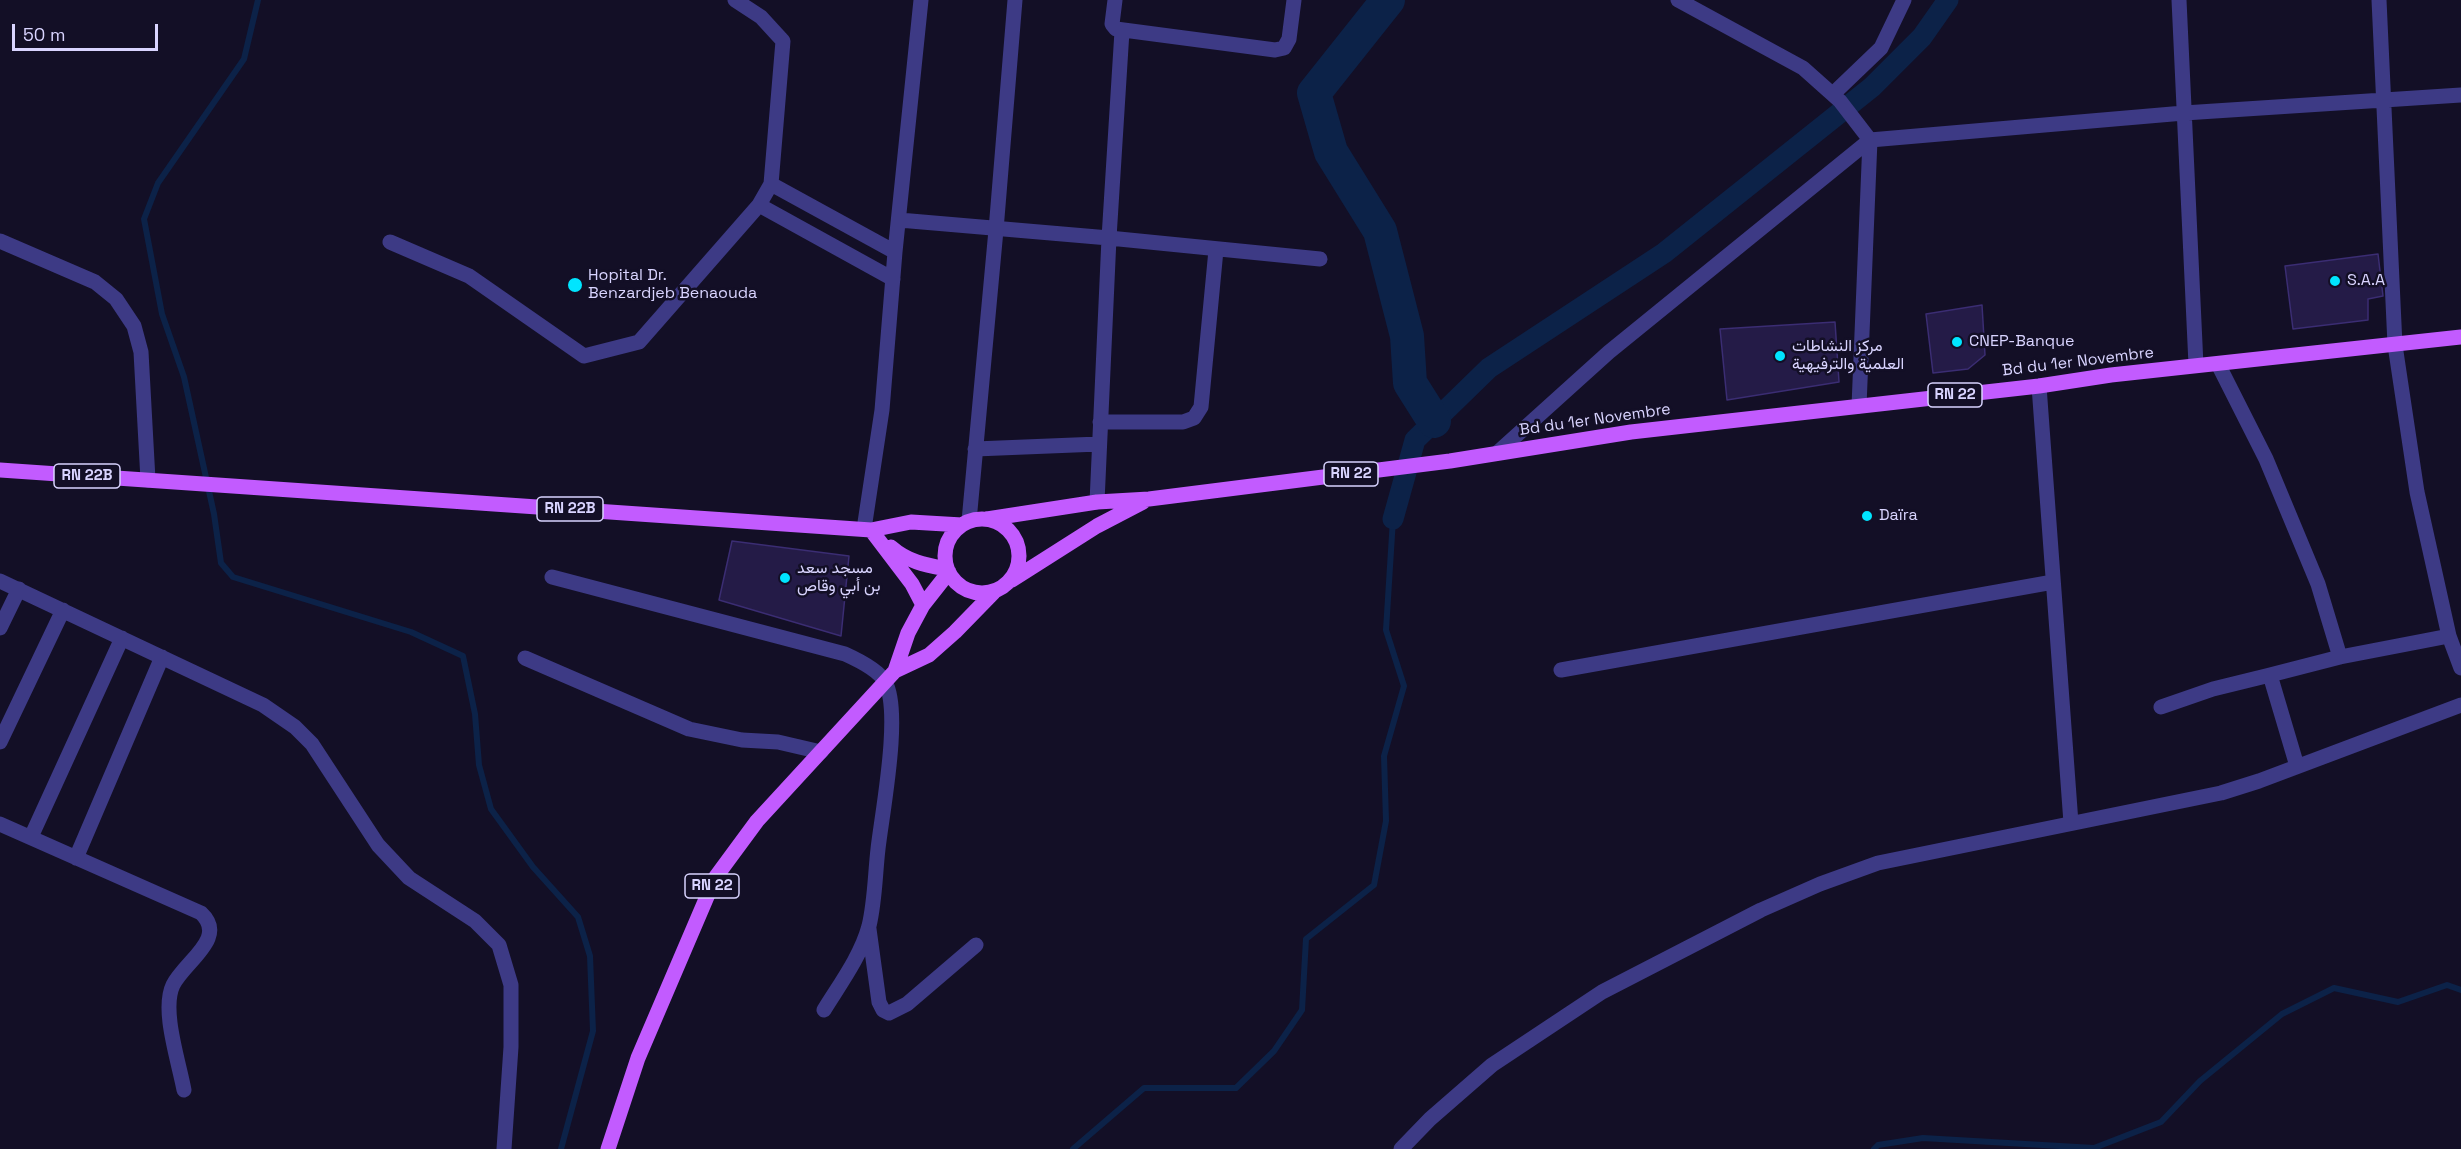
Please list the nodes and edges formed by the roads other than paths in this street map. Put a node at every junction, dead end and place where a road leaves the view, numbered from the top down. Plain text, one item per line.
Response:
1 (735, 0) edge
2 (921, 0) edge
3 (1015, 0) edge
4 (1116, 0) edge
5 (1294, 0) edge
6 (1678, 0) edge
7 (1904, 0) edge
8 (2179, 0) edge
9 (2379, 0) edge
10 (1122, 31) junction
11 (2461, 95) edge
12 (1836, 98) junction
13 (2384, 99) junction
14 (2184, 113) junction
15 (1870, 140) junction
16 (771, 184) junction
17 (759, 205) junction
18 (899, 220) junction
19 (996, 230) junction
20 (1109, 238) junction
21 (0, 241) edge
22 (390, 242) dead end
23 (1216, 250) junction
24 (895, 252) junction
25 (1320, 259) dead end
26 (893, 279) junction
27 (2461, 337) edge
28 (2395, 345) junction
29 (2218, 364) junction
30 (2196, 366) junction
31 (2038, 386) junction
32 (1859, 406) junction
33 (1100, 422) junction
34 (1099, 444) junction
35 (975, 449) junction
36 (1497, 453) junction
37 (0, 470) edge
38 (148, 480) junction
39 (1149, 499) junction
40 (1097, 502) junction
41 (987, 519) junction
42 (965, 523) junction
43 (868, 529) junction
44 (948, 571) junction
45 (552, 577) dead end
46 (1012, 580) junction
47 (0, 581) edge
48 (2053, 582) junction
49 (19, 589) junction
50 (994, 591) junction
51 (923, 605) junction
52 (63, 610) junction
53 (0, 628) edge
54 (2449, 636) junction
55 (122, 638) junction
56 (162, 657) junction
57 (2340, 657) junction
58 (525, 658) dead end
59 (2461, 668) edge
60 (1561, 670) dead end
61 (2270, 675) junction
62 (890, 676) junction
63 (2461, 705) edge
64 (2161, 707) dead end
65 (0, 742) edge
66 (821, 752) junction
67 (2297, 766) junction
68 (2071, 823) junction
69 (1, 827) edge
70 (31, 837) junction
71 (76, 858) junction
72 (868, 927) junction
73 (976, 945) dead end
74 (824, 1010) dead end
75 (184, 1090) dead end
76 (504, 1149) edge
77 (608, 1149) edge
78 (1401, 1149) edge

1 - 16 street
2 - 18 street
3 - 19 street
4 - 10 street
5 - 10 street
6 - 12 street
7 - 12 street
8 - 14 street
9 - 13 street
10 - 20 street
11 - 13 street
12 - 15 street
13 - 14 street
13 - 28 street
14 - 15 street
14 - 30 street
15 - 32 street
15 - 36 street
16 - 17 street
16 - 24 street
17 - 22 street
17 - 26 street
18 - 19 street
18 - 24 street
19 - 20 street
19 - 35 street
20 - 23 street
20 - 33 street
21 - 38 street
23 - 25 street
23 - 33 street
24 - 26 street
26 - 43 street
27 - 28 main road, Bd du 1er Novembre / RN 22
28 - 29 main road, Bd du 1er Novembre / RN 22
28 - 54 street
29 - 30 main road, Bd du 1er Novembre / RN 22
29 - 57 street
30 - 31 main road, Bd du 1er Novembre / RN 22
31 - 32 main road, Bd du 1er Novembre / RN 22
31 - 48 street
32 - 36 main road, Bd du 1er Novembre / RN 22
33 - 34 street
34 - 35 street
34 - 40 street
35 - 42 street
36 - 39 main road, Bd du 1er Novembre / RN 22
37 - 38 main road, RN 22B
38 - 43 main road, RN 22B
39 - 40 main road, RN 22
39 - 46 main road, RN 22
40 - 41 main road, RN 22
41 - 42 main road
41 - 46 main road
42 - 43 main road, RN 22B
42 - 44 main road
43 - 44 main road
43 - 51 main road
44 - 50 main road
44 - 51 main road, RN 22
45 - 62 street
46 - 50 main road
47 - 49 street
48 - 60 street
48 - 68 street
49 - 52 street
49 - 53 street
50 - 62 main road, RN 22
51 - 62 main road, RN 22
52 - 55 street
52 - 65 street
54 - 57 street
54 - 59 street
55 - 56 street
55 - 70 street
56 - 71 street
56 - 76 street
57 - 61 street
58 - 66 street
61 - 64 street
61 - 67 street
62 - 66 main road, RN 22
62 - 72 street
63 - 67 street
66 - 77 main road, RN 22
67 - 68 street
68 - 78 street
69 - 70 street
70 - 71 street
71 - 75 street
72 - 73 street
72 - 74 street

